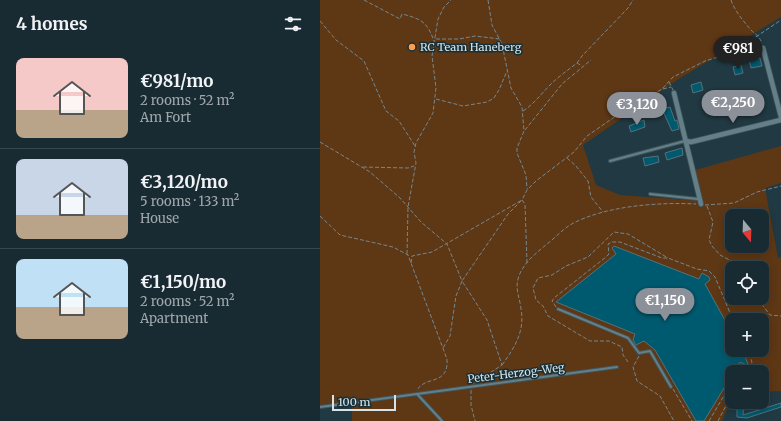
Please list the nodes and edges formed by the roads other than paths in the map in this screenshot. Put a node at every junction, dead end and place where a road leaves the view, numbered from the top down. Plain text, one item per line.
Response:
1 (764, 48) road end
2 (674, 92) dead end
3 (781, 117) edge
4 (781, 120) edge
5 (686, 141) junction
6 (610, 160) dead end
7 (650, 194) dead end
8 (700, 202) joint
9 (558, 309) road end
10 (617, 367) dead end
11 (671, 387) road end
12 (417, 394) junction
13 (320, 407) edge
14 (442, 421) edge

1 - 3 street
2 - 5 street
4 - 5 street
5 - 6 lane
5 - 8 street
7 - 8 lane
9 - 11 lane
10 - 12 lane, Peter-Herzog-Weg
12 - 13 lane, Peter-Herzog-Weg
12 - 14 lane

